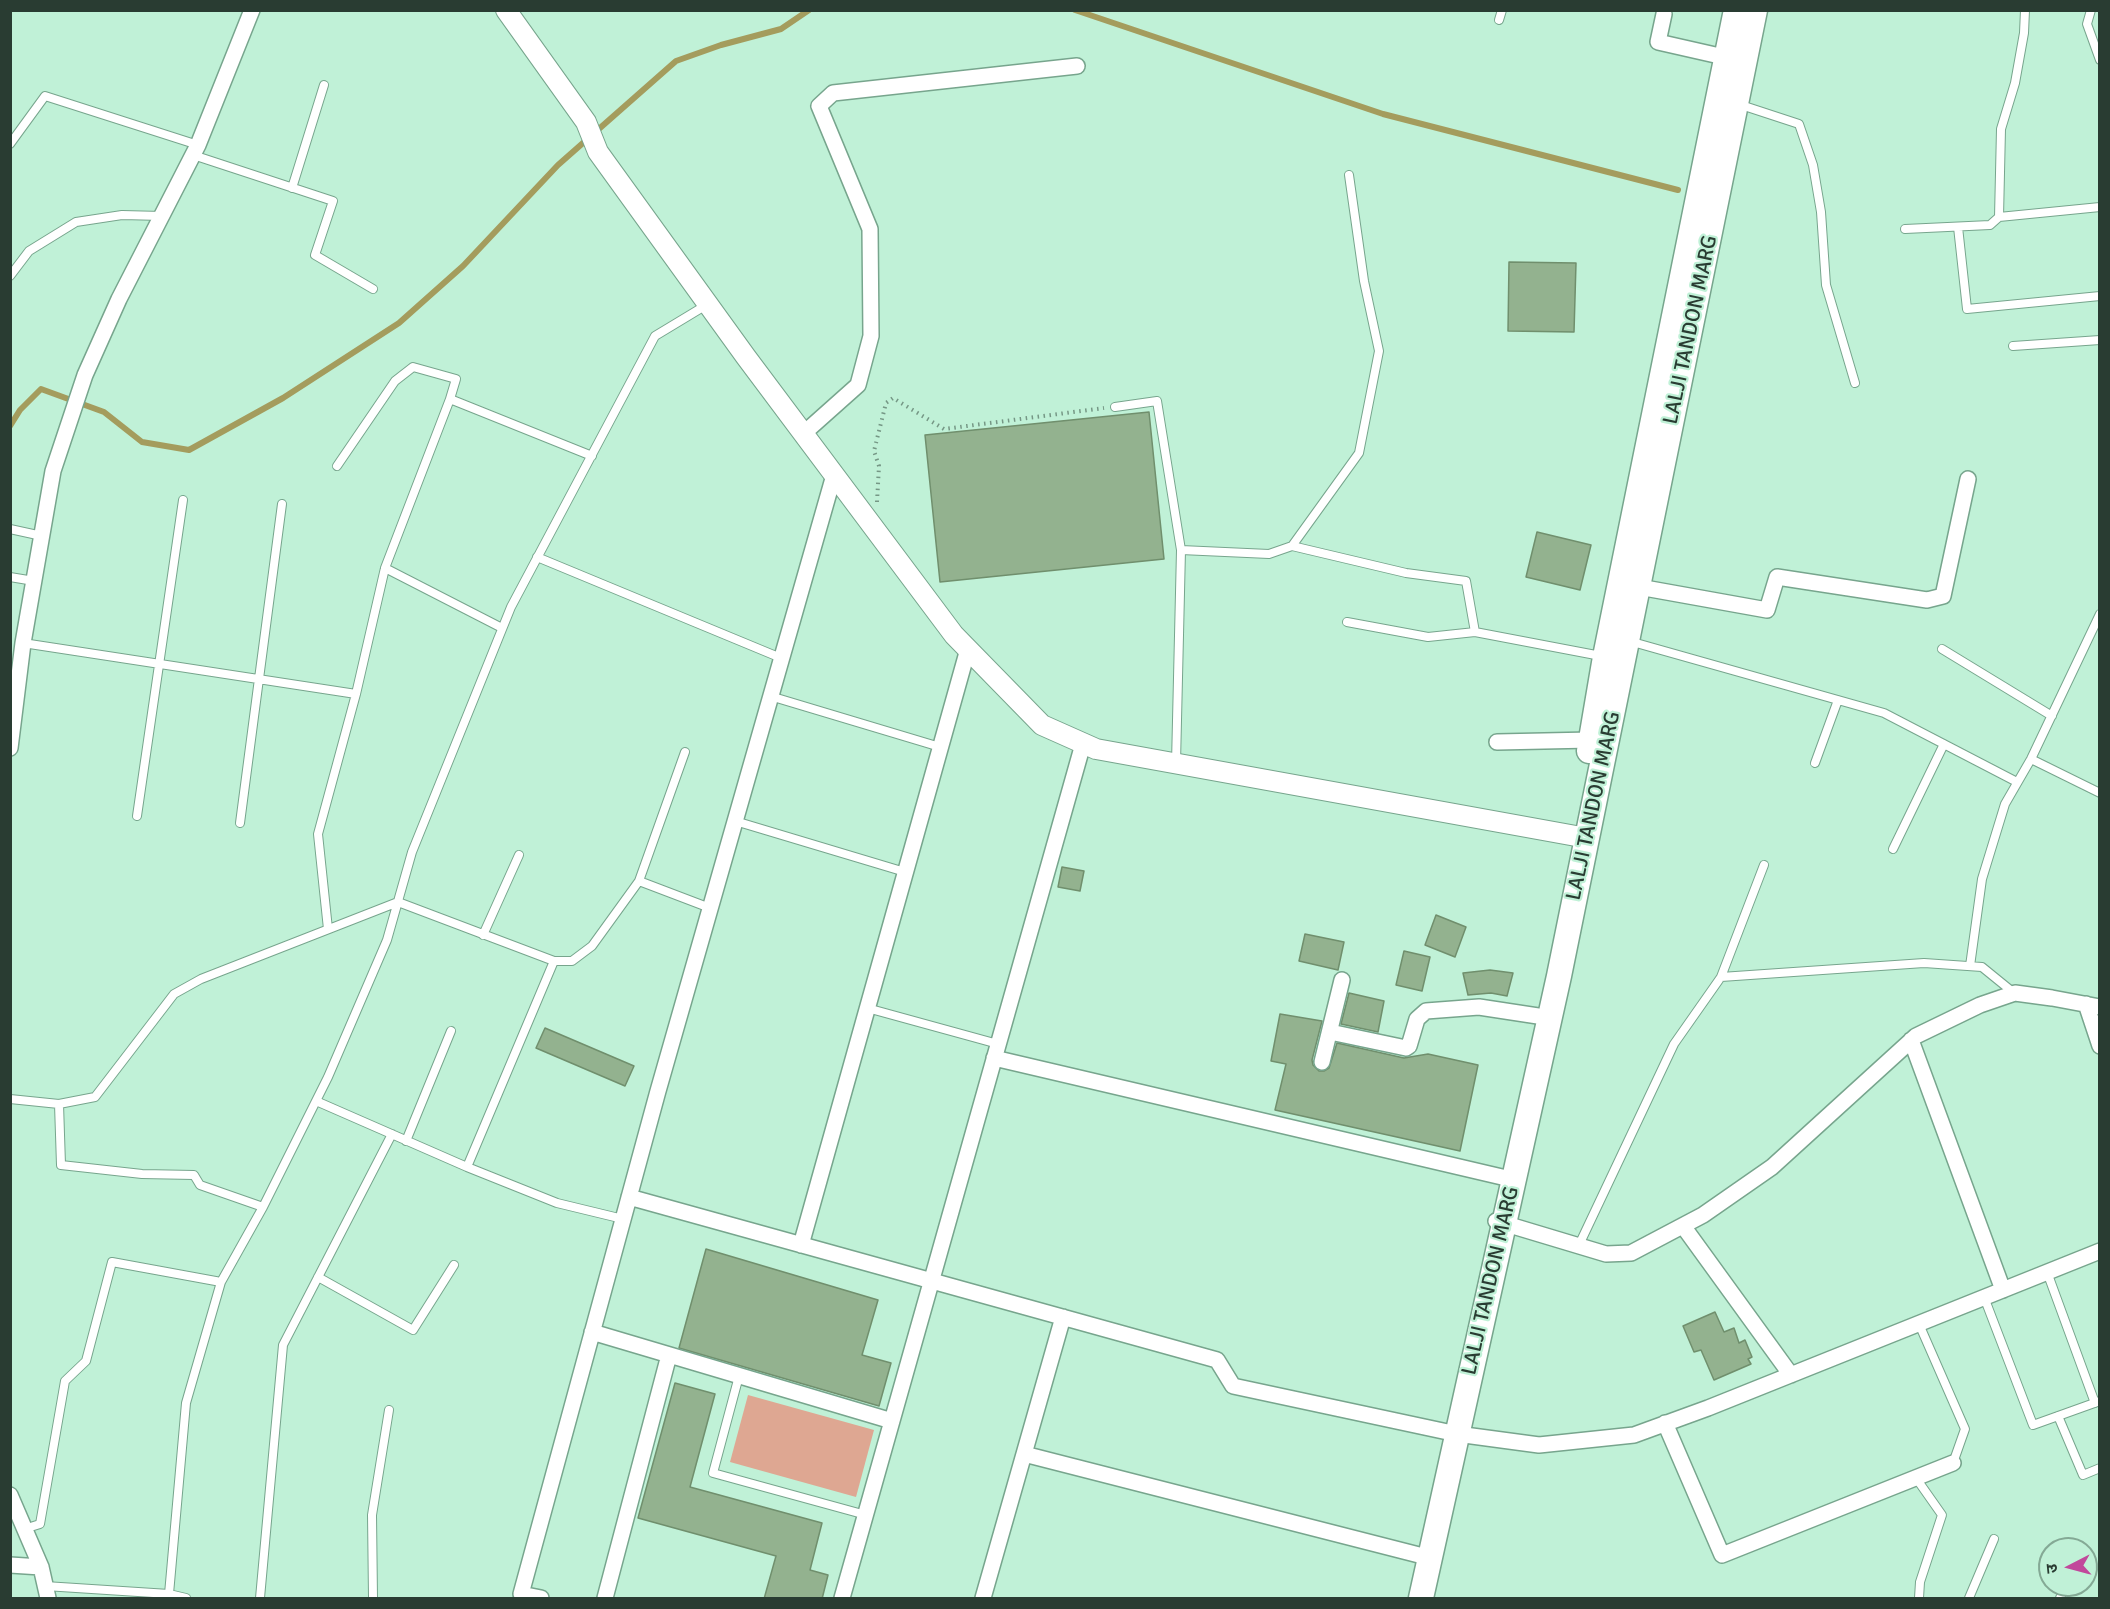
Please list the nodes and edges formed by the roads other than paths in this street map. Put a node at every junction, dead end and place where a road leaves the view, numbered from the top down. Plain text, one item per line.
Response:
1 (252, 10) edge
2 (506, 10) edge
3 (1502, 10) edge
4 (1737, 10) edge
5 (1755, 10) edge
6 (2025, 10) edge
7 (2091, 10) edge
8 (1664, 14) dead end
9 (1499, 20) dead end
10 (1735, 60) junction
11 (2100, 60) edge
12 (1077, 66) dead end
13 (324, 85) dead end
14 (1737, 104) junction
15 (10, 144) edge
16 (196, 150) junction
17 (1349, 175) dead end
18 (292, 188) junction
19 (2100, 207) edge
20 (162, 216) junction
21 (1999, 217) junction
22 (1958, 227) junction
23 (1905, 230) dead end
24 (10, 276) edge
25 (373, 289) dead end
26 (2100, 296) edge
27 (708, 304) junction
28 (2100, 340) edge
29 (2013, 346) dead end
30 (1855, 383) dead end
31 (1669, 388) junction
32 (450, 399) junction
33 (1115, 407) road end
34 (803, 434) junction
35 (592, 456) junction
36 (337, 466) dead end
37 (834, 475) junction
38 (1968, 479) dead end
39 (183, 500) dead end
40 (282, 504) dead end
41 (10, 529) edge
42 (42, 536) junction
43 (1292, 546) junction
44 (1182, 550) junction
45 (537, 557) junction
46 (385, 568) junction
47 (10, 577) edge
48 (34, 581) junction
49 (1639, 587) junction
50 (2100, 614) edge
51 (1347, 622) dead end
52 (502, 628) junction
53 (1474, 632) junction
54 (23, 643) junction
55 (968, 649) junction
56 (1942, 649) dead end
57 (1619, 653) junction
58 (781, 658) junction
59 (159, 664) junction
60 (259, 680) junction
61 (356, 694) junction
62 (770, 696) junction
63 (1838, 700) junction
64 (13, 707) edge
65 (2052, 716) junction
66 (1591, 740) junction
67 (1497, 742) dead end
68 (1083, 744) junction
69 (1944, 744) junction
70 (940, 747) junction
71 (10, 748) edge
72 (685, 752) dead end
73 (2031, 759) junction
74 (1815, 763) dead end
75 (1176, 764) junction
76 (2017, 782) junction
77 (2100, 793) edge
78 (137, 816) dead end
79 (735, 821) junction
80 (240, 823) dead end
81 (1581, 837) junction
82 (1893, 849) dead end
83 (519, 855) dead end
84 (1764, 865) dead end
85 (905, 872) junction
86 (639, 881) junction
87 (398, 903) junction
88 (710, 908) junction
89 (328, 929) junction
90 (483, 935) junction
91 (554, 961) junction
92 (1970, 966) junction
93 (1721, 977) junction
94 (1342, 980) dead end
95 (2015, 993) junction
96 (2093, 1006) edge
97 (867, 1008) junction
98 (1538, 1016) junction
99 (451, 1031) dead end
100 (1330, 1032) junction
101 (1911, 1040) junction
102 (2100, 1046) edge
103 (996, 1051) junction
104 (1322, 1062) dead end
105 (10, 1099) edge
106 (316, 1101) junction
107 (59, 1104) junction
108 (392, 1134) junction
109 (406, 1140) junction
110 (467, 1167) junction
111 (1502, 1178) junction
112 (629, 1197) junction
113 (263, 1207) junction
114 (623, 1219) junction
115 (1498, 1222) junction
116 (1683, 1226) junction
117 (801, 1245) junction
118 (1580, 1245) junction
119 (2100, 1251) edge
120 (454, 1265) dead end
121 (2047, 1272) junction
122 (318, 1277) junction
123 (932, 1281) junction
124 (221, 1282) junction
125 (2003, 1290) junction
126 (1984, 1298) junction
127 (1063, 1317) junction
128 (1919, 1323) junction
129 (592, 1332) junction
130 (669, 1355) junction
131 (1791, 1375) junction
132 (739, 1376) junction
133 (2097, 1402) edge
134 (389, 1410) dead end
135 (2058, 1416) junction
136 (892, 1421) junction
137 (1665, 1423) junction
138 (1452, 1433) junction
139 (1024, 1454) junction
140 (1953, 1463) joint
141 (2100, 1468) edge
142 (1916, 1478) junction
143 (10, 1495) edge
144 (866, 1515) junction
145 (24, 1529) junction
146 (1994, 1539) dead end
147 (1424, 1557) junction
148 (10, 1565) edge
149 (41, 1567) junction
150 (46, 1592) edge
151 (169, 1594) junction
152 (521, 1596) edge
153 (186, 1599) edge
154 (260, 1599) edge
155 (373, 1599) edge
156 (541, 1599) edge
157 (605, 1599) edge
158 (842, 1599) edge
159 (983, 1599) edge
160 (1409, 1599) edge
161 (1420, 1599) edge
162 (1919, 1599) edge
163 (1970, 1599) edge

1 - 16 street
2 - 27 street
3 - 9 lane
4 - 10 main road, LALJI TANDON MARG
5 - 10 main road, LALJI TANDON MARG
6 - 21 lane
7 - 11 lane
8 - 10 street
10 - 14 main road, LALJI TANDON MARG
10 - 31 main road, LALJI TANDON MARG
12 - 34 street
13 - 18 lane
14 - 30 lane
14 - 31 main road, LALJI TANDON MARG
15 - 16 lane
16 - 18 lane
16 - 20 street
17 - 43 lane
18 - 25 lane
19 - 21 lane
20 - 24 lane
20 - 42 street
21 - 22 lane
22 - 23 lane
22 - 26 lane
27 - 34 street
27 - 35 lane
28 - 29 lane
31 - 49 main road, LALJI TANDON MARG
31 - 57 main road, LALJI TANDON MARG
32 - 35 lane
32 - 36 lane
32 - 46 lane
33 - 44 lane
34 - 37 street
35 - 45 lane
37 - 55 street
37 - 58 street
38 - 49 street
39 - 59 lane
40 - 60 lane
41 - 42 lane
42 - 48 street
43 - 44 lane
43 - 53 lane
44 - 75 lane
45 - 52 lane
45 - 58 lane
46 - 52 lane
46 - 61 lane
47 - 48 lane
48 - 54 street
49 - 57 main road, LALJI TANDON MARG
50 - 65 lane
51 - 53 lane
52 - 87 lane
53 - 57 lane
54 - 59 lane
54 - 64 street
55 - 68 street
55 - 70 street
56 - 65 lane
57 - 63 lane
57 - 66 main road, LALJI TANDON MARG
57 - 81 main road, LALJI TANDON MARG
58 - 62 street
59 - 60 lane
59 - 78 lane
60 - 61 lane
60 - 80 lane
61 - 89 lane
62 - 70 lane
62 - 79 street
63 - 69 lane
63 - 74 lane
64 - 71 street
65 - 73 lane
66 - 67 street
66 - 81 main road, LALJI TANDON MARG
68 - 75 street
68 - 103 street
69 - 76 lane
69 - 82 lane
70 - 85 street
72 - 86 lane
73 - 76 lane
73 - 77 lane
75 - 81 street
76 - 92 lane
79 - 85 lane
79 - 88 street
81 - 98 main road, LALJI TANDON MARG
81 - 115 main road, LALJI TANDON MARG
83 - 90 lane
84 - 93 lane
85 - 97 street
86 - 88 lane
86 - 91 lane
87 - 89 lane
87 - 90 lane
87 - 106 lane
88 - 112 street
89 - 107 lane
90 - 91 lane
91 - 110 lane
92 - 93 lane
92 - 95 lane
93 - 118 lane
94 - 100 street
95 - 96 street
95 - 101 street
96 - 102 street
97 - 103 lane
97 - 117 street
98 - 100 street
98 - 111 main road, LALJI TANDON MARG
99 - 109 lane
100 - 104 street
101 - 116 street
101 - 125 street
103 - 111 street
103 - 123 street
105 - 107 lane
106 - 108 lane
106 - 113 lane
107 - 113 lane
108 - 109 lane
108 - 122 lane
109 - 110 lane
110 - 114 lane
111 - 115 main road, LALJI TANDON MARG
112 - 114 street
112 - 117 street
113 - 124 lane
114 - 129 street
115 - 118 street
115 - 138 main road, LALJI TANDON MARG
116 - 118 street
116 - 131 street
117 - 123 street
119 - 121 street
120 - 122 lane
121 - 125 street
121 - 133 lane
122 - 154 lane
123 - 127 street
123 - 136 street
124 - 145 lane
124 - 151 lane
125 - 126 street
126 - 128 street
126 - 135 lane
127 - 138 street
127 - 139 street
128 - 131 street
128 - 140 lane
129 - 130 street
129 - 152 street
130 - 132 street
130 - 157 street
131 - 137 street
132 - 136 street
132 - 144 lane
133 - 135 lane
134 - 155 lane
135 - 141 lane
136 - 144 street
137 - 138 street
137 - 142 street
138 - 147 main road, LALJI TANDON MARG
139 - 147 street
139 - 159 street
140 - 142 street
142 - 162 lane
143 - 145 street
144 - 158 street
145 - 149 street
146 - 163 lane
147 - 160 main road, LALJI TANDON MARG
147 - 161 main road, LALJI TANDON MARG
148 - 149 street
149 - 150 street
150 - 151 lane
151 - 153 lane
152 - 156 street

